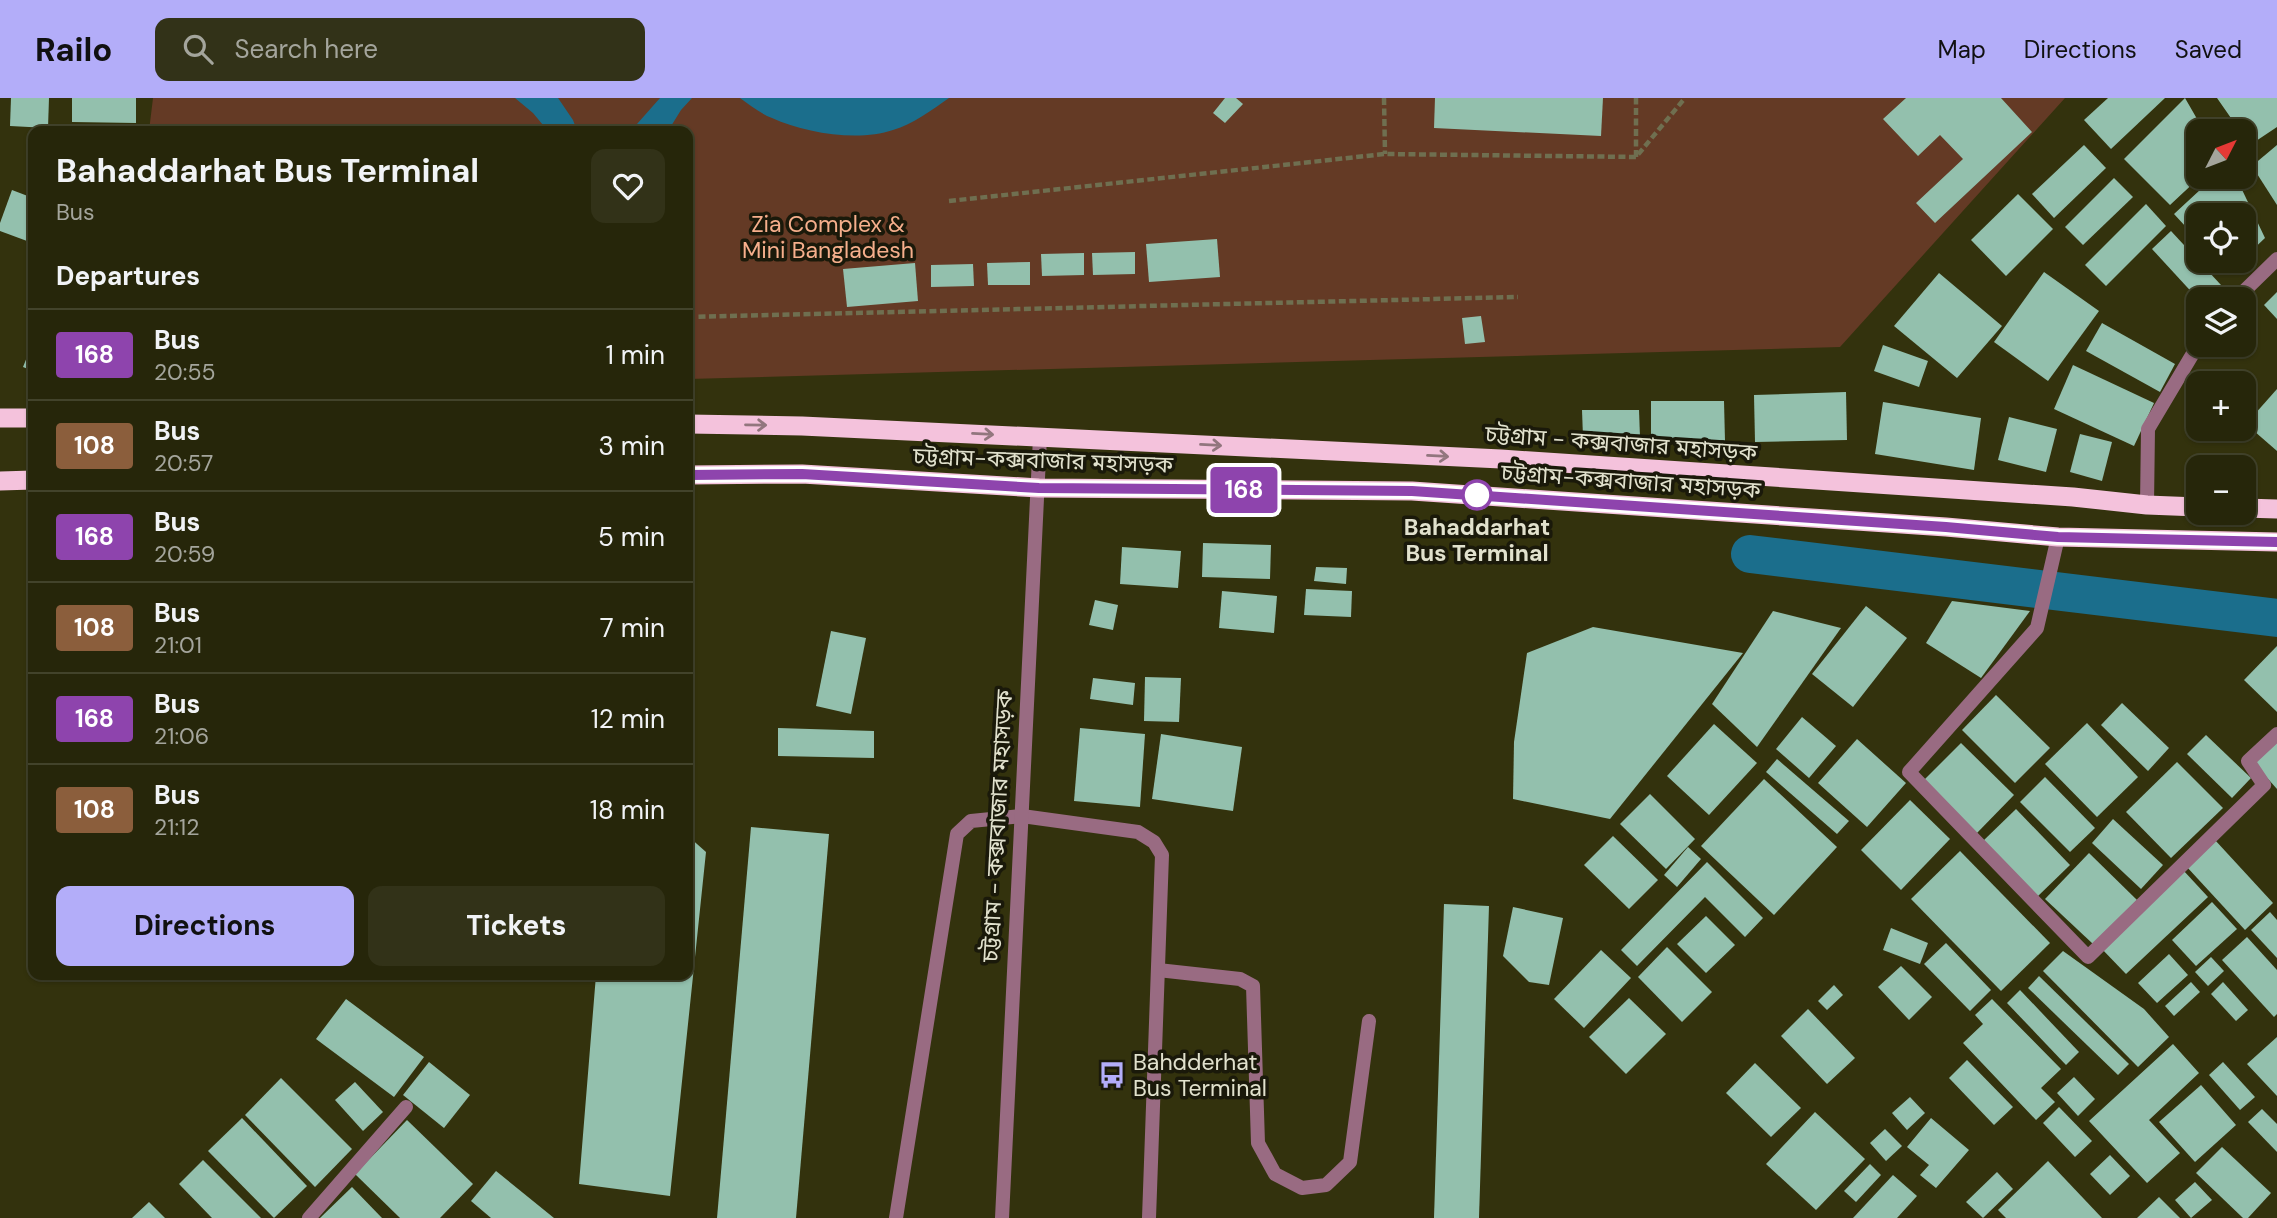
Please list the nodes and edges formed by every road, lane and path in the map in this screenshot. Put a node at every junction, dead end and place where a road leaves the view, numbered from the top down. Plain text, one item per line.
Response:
1 (1384, 98) edge
2 (1636, 98) edge
3 (1685, 98) edge
4 (1385, 153) junction
5 (1636, 157) junction
6 (949, 201) dead end
7 (2277, 259) edge
8 (2248, 287) edge
9 (1518, 297) dead end
10 (693, 317) edge
11 (2191, 357) edge
12 (0, 418) edge
13 (28, 418) edge
14 (693, 425) edge
15 (1040, 437) junction
16 (693, 475) edge
17 (28, 480) edge
18 (0, 481) edge
19 (1039, 488) junction
20 (2147, 505) junction
21 (2186, 507) edge
22 (2256, 508) edge
23 (2277, 509) edge
24 (2058, 537) junction
25 (2277, 542) edge
26 (2277, 734) edge
27 (1022, 816) junction
28 (1158, 970) junction
29 (1369, 1021) dead end
30 (406, 1107) dead end
31 (309, 1218) edge
32 (896, 1218) edge
33 (1002, 1218) edge
34 (1149, 1218) edge

1 - 4 path
2 - 5 path
3 - 5 path
4 - 5 path
4 - 6 path
7 - 8 street
9 - 10 path
11 - 20 street
12 - 13 highway
14 -> 15 highway, চট্টগ্রাম - কক্সবাজার মহাসড়ক
15 - 19 street, চট্টগ্রাম - কক্সবাজার মহাসড়ক
15 -> 20 highway, চট্টগ্রাম - কক্সবাজার মহাসড়ক
16 - 19 highway, চট্টগ্রাম-কক্সবাজার মহাসড়ক
17 - 18 highway
19 - 24 highway, চট্টগ্রাম-কক্সবাজার মহাসড়ক
19 - 27 street, চট্টগ্রাম - কক্সবাজার মহাসড়ক
20 - 21 highway, চট্টগ্রাম - কক্সবাজার মহাসড়ক
22 - 23 highway
24 - 25 highway, চট্টগ্রাম-কক্সবাজার মহাসড়ক
24 - 26 street
27 - 28 street
27 - 32 street
27 - 33 street, চট্টগ্রাম - কক্সবাজার মহাসড়ক
28 - 29 street
28 - 34 street
30 - 31 street

